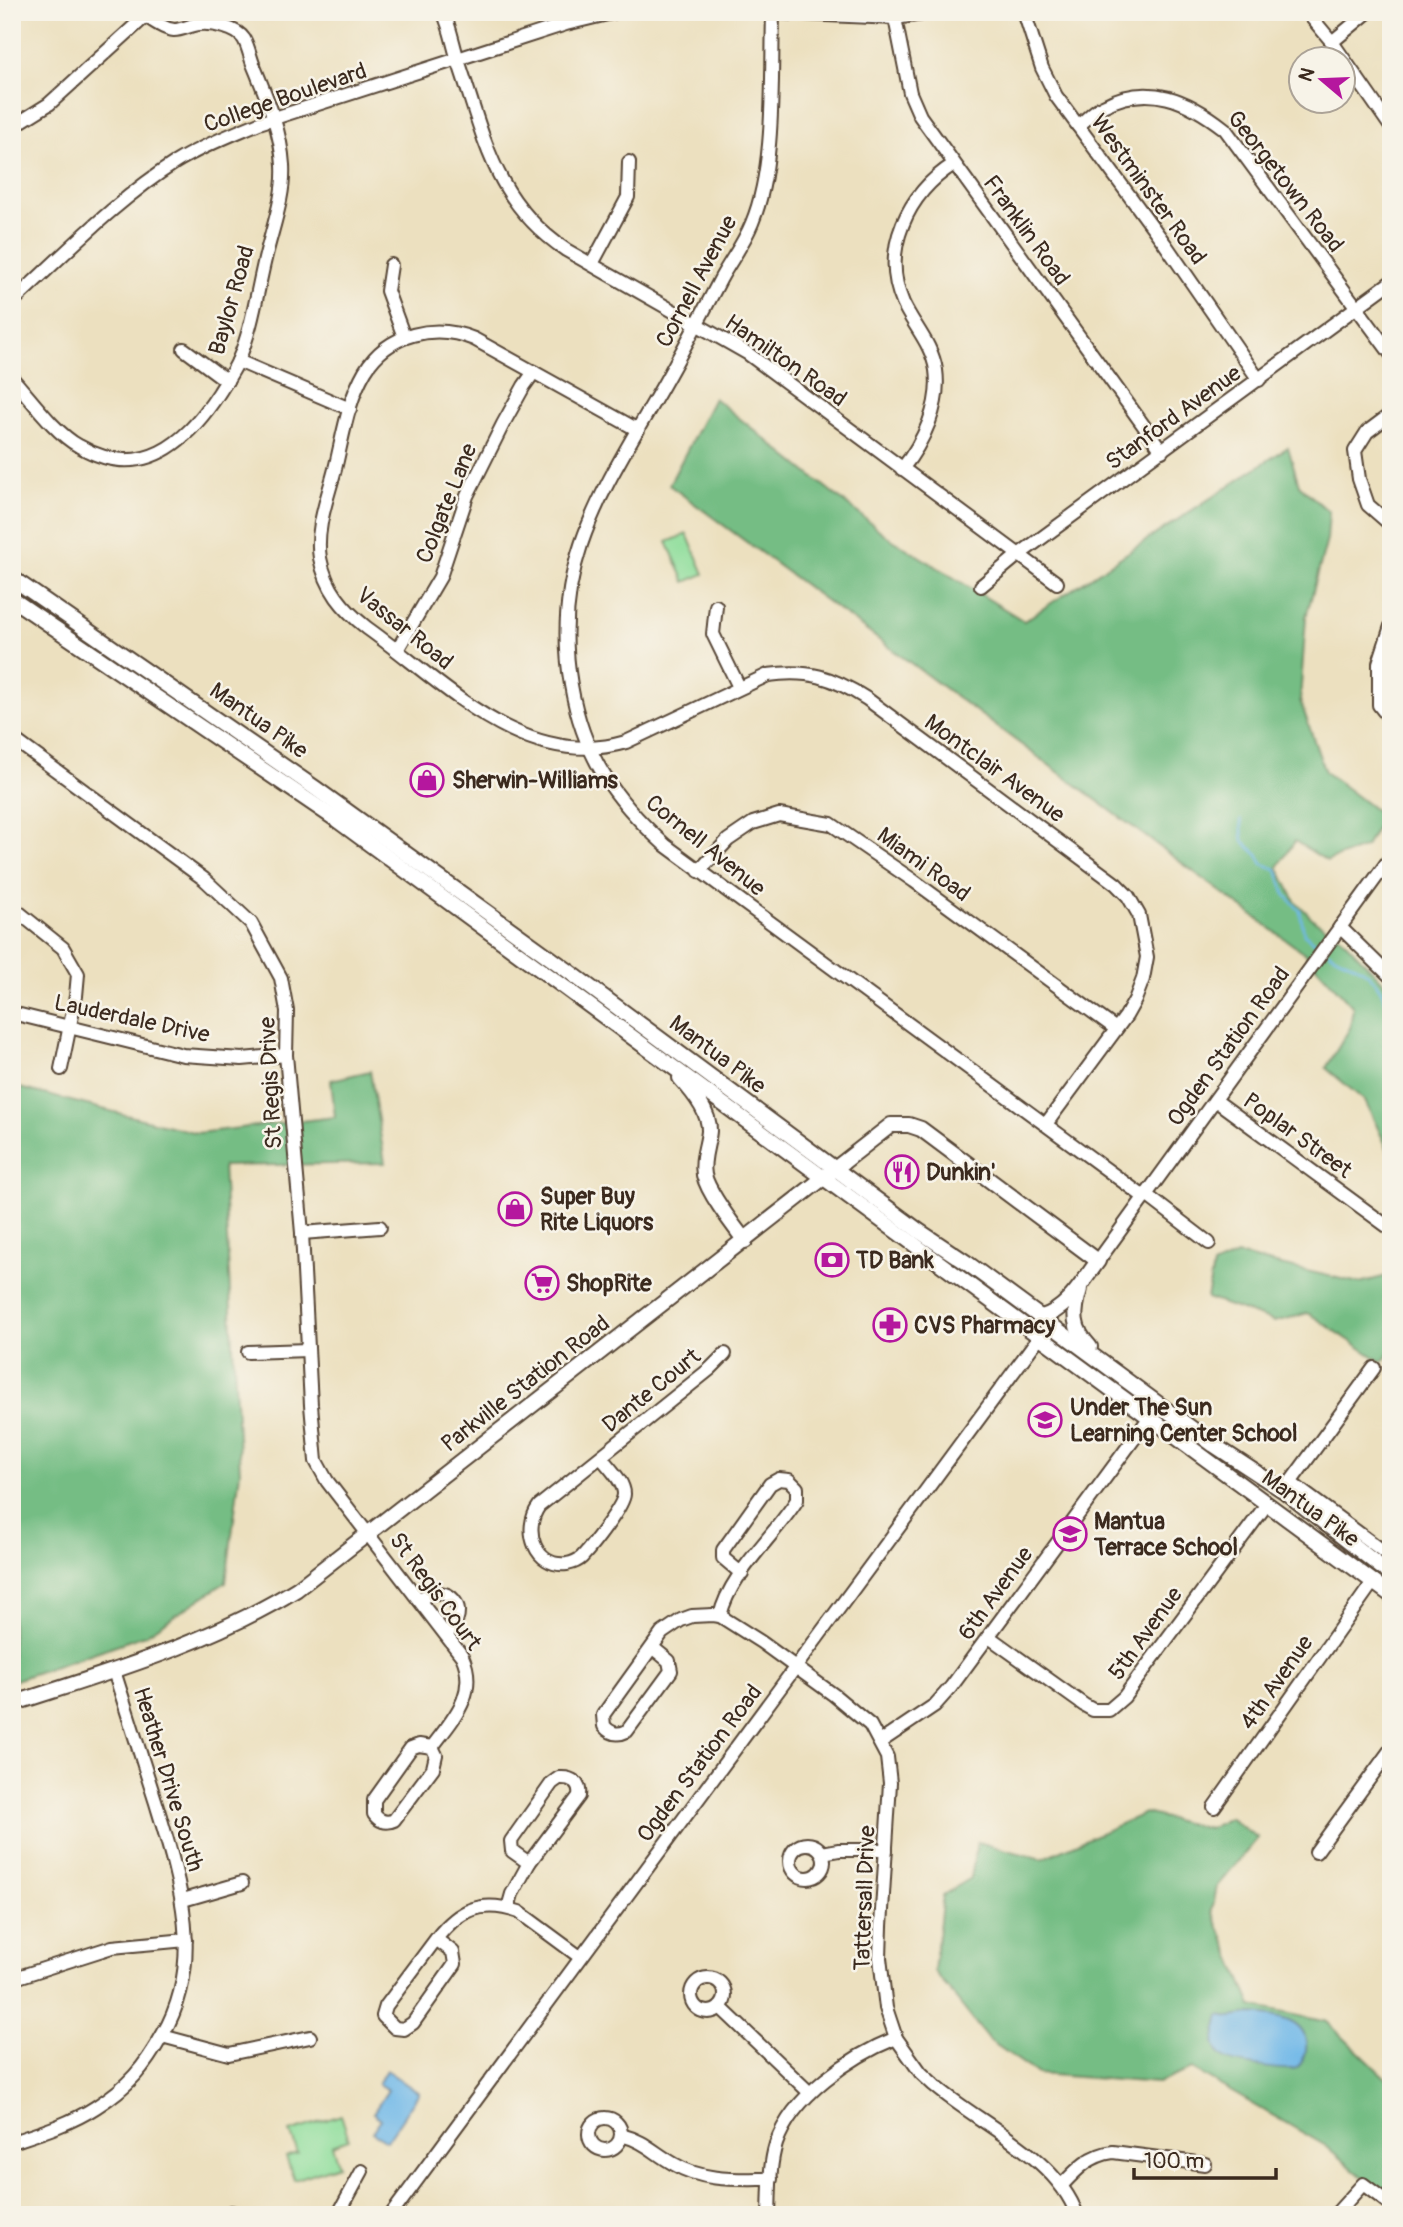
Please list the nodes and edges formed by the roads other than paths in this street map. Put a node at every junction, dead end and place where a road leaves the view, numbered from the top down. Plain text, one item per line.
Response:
1 (443, 12) edge
2 (616, 12) edge
3 (758, 12) edge
4 (936, 12) edge
5 (1024, 12) edge
6 (1307, 12) edge
7 (1368, 12) edge
8 (148, 14) edge
9 (773, 14) edge
10 (565, 18) edge
11 (895, 18) junction
12 (1332, 42) junction
13 (458, 60) junction
14 (274, 120) junction
15 (1078, 126) junction
16 (12, 127) edge
17 (1391, 127) edge
18 (629, 162) dead end
19 (954, 164) junction
20 (592, 264) junction
21 (391, 265) dead end
22 (1391, 282) edge
23 (12, 302) edge
24 (1356, 308) junction
25 (695, 324) junction
26 (404, 337) junction
27 (184, 349) dead end
28 (1391, 355) edge
29 (238, 361) junction
30 (534, 372) junction
31 (12, 379) edge
32 (1259, 380) junction
33 (227, 381) junction
34 (350, 409) junction
35 (1391, 414) edge
36 (638, 430) junction
37 (1162, 451) junction
38 (902, 469) junction
39 (1391, 525) edge
40 (1017, 556) junction
41 (12, 578) edge
42 (1057, 583) dead end
43 (981, 586) dead end
44 (12, 599) edge
45 (716, 606) dead end
46 (1391, 626) edge
47 (397, 650) junction
48 (739, 687) junction
49 (1391, 720) edge
50 (12, 738) edge
51 (588, 747) junction
52 (1391, 857) edge
53 (699, 871) junction
54 (12, 908) edge
55 (1340, 927) junction
56 (1391, 977) edge
57 (12, 1013) edge
58 (69, 1027) junction
59 (1116, 1029) junction
60 (286, 1055) junction
61 (668, 1063) junction
62 (61, 1069) dead end
63 (1214, 1100) junction
64 (1046, 1124) junction
65 (830, 1173) junction
66 (1144, 1196) junction
67 (380, 1227) dead end
68 (1391, 1229) edge
69 (302, 1233) junction
70 (745, 1241) junction
71 (1209, 1243) dead end
72 (1098, 1261) junction
73 (1083, 1281) junction
74 (1042, 1317) junction
75 (1040, 1336) junction
76 (308, 1350) junction
77 (248, 1352) dead end
78 (726, 1354) dead end
79 (1374, 1368) dead end
80 (1150, 1417) junction
81 (1214, 1445) junction
82 (601, 1457) junction
83 (1288, 1487) junction
84 (1267, 1504) junction
85 (368, 1534) junction
86 (1391, 1557) edge
87 (742, 1574) junction
88 (1391, 1575) edge
89 (1373, 1582) junction
90 (1391, 1595) edge
91 (419, 1600) junction
92 (720, 1616) junction
93 (446, 1634) junction
94 (989, 1637) junction
95 (652, 1647) junction
96 (796, 1668) junction
97 (114, 1671) junction
98 (12, 1704) edge
99 (880, 1742) junction
100 (432, 1747) junction
101 (1391, 1749) edge
102 (1214, 1807) dead end
103 (886, 1850) junction
104 (1316, 1852) dead end
105 (822, 1853) dead end
106 (529, 1863) junction
107 (242, 1883) dead end
108 (183, 1900) junction
109 (508, 1908) junction
110 (436, 1939) junction
111 (186, 1940) junction
112 (580, 1957) junction
113 (12, 1979) edge
114 (720, 2007) dead end
115 (162, 2036) junction
116 (310, 2037) dead end
117 (896, 2038) junction
118 (810, 2093) junction
119 (621, 2135) dead end
120 (12, 2142) edge
121 (1205, 2164) dead end
122 (362, 2171) dead end
123 (771, 2179) junction
124 (1062, 2185) junction
125 (1391, 2205) edge
126 (223, 2215) edge
127 (244, 2215) edge
128 (338, 2215) edge
129 (391, 2215) edge
130 (769, 2215) edge
131 (1077, 2215) edge
132 (1335, 2215) edge

1 - 13 street, Hamilton Road
2 - 10 street, College Boulevard
3 - 9 street
4 - 11 street
5 - 15 street, Westminster Road
6 - 12 street
7 - 12 street
8 - 14 street, Baylor Road
8 - 16 street
9 - 11 street
9 - 25 street, Cornell Avenue
10 - 13 street, College Boulevard
11 - 19 street, Franklin Road
12 - 17 street
13 - 14 street, College Boulevard
13 - 20 street, Hamilton Road
14 - 23 street, College Boulevard
14 - 29 street, Baylor Road
15 - 24 street, Georgetown Road
15 - 32 street, Westminster Road
18 - 20 street
19 - 37 street, Franklin Road
19 - 38 street
20 - 25 street, Hamilton Road
21 - 26 street
22 - 24 street, Stanford Avenue
24 - 28 street, Georgetown Road
24 - 32 street, Stanford Avenue
25 - 36 street, Cornell Avenue
25 - 38 street, Hamilton Road
26 - 30 street, Vassar Road
26 - 34 street, Vassar Road
27 - 33 street
29 - 33 street, Baylor Road
29 - 34 street
30 - 36 street, Vassar Road
30 - 47 street, Colgate Lane
31 - 33 street, Baylor Road
32 - 37 street, Stanford Avenue
34 - 47 street, Vassar Road
35 - 39 street
36 - 51 street, Cornell Avenue
37 - 40 street, Stanford Avenue
38 - 40 street, Hamilton Road
40 - 42 street, Hamilton Road
40 - 43 street, Stanford Avenue
41 - 65 main road, Mantua Pike
44 - 61 main road, Mantua Pike
45 - 48 street
46 - 49 street
47 - 51 street, Vassar Road
48 - 51 street, Montclair Avenue
48 - 59 street, Montclair Avenue
50 - 60 street, St Regis Drive
51 - 53 street, Cornell Avenue
52 - 55 street, Ogden Station Road
53 - 59 street, Miami Road
53 - 64 street, Cornell Avenue
54 - 58 street
55 - 56 street
55 - 63 street, Ogden Station Road
57 - 58 street, Lauderdale Drive
58 - 60 street, Lauderdale Drive
58 - 62 street
59 - 64 street, Montclair Avenue
60 - 69 street, St Regis Drive
61 - 65 main road, Mantua Pike
61 - 70 main road
63 - 66 street, Ogden Station Road
63 - 68 street, Poplar Street
64 - 66 street, Cornell Avenue
65 - 70 main road, Parkville Station Road
65 - 72 main road, Parkville Station Road
65 - 74 main road, Mantua Pike
65 - 75 main road, Mantua Pike
66 - 71 street, Cornell Avenue
66 - 72 street, Ogden Station Road
67 - 69 street
69 - 76 street, St Regis Drive
70 - 85 main road, Parkville Station Road
72 - 73 main road
73 - 74 main road
73 - 81 main road
74 - 81 main road, Mantua Pike
75 - 80 main road, Mantua Pike
75 - 96 street, Ogden Station Road
76 - 77 street
76 - 85 street, St Regis Drive
78 - 82 street, Dante Court
79 - 83 street
80 - 84 main road, Mantua Pike
80 - 94 street, 6th Avenue
81 - 83 main road, Mantua Pike
82 - 82 street, Dante Court
83 - 86 street
83 - 88 main road, Mantua Pike
84 - 89 main road, Mantua Pike
84 - 94 street, 5th Avenue
85 - 91 street, St Regis Court
85 - 97 main road, Parkville Station Road
87 - 87 street
87 - 92 street
89 - 90 main road, Mantua Pike
89 - 102 street, 4th Avenue
91 - 93 street, St Regis Court
91 - 93 street
92 - 95 street
92 - 96 street, Tattersall Drive
93 - 100 street, St Regis Court
94 - 99 street, 6th Avenue
95 - 95 street
96 - 99 street, Tattersall Drive
96 - 112 street, Ogden Station Road
97 - 98 main road, Parkville Station Road
97 - 108 street, Heather Drive South
99 - 103 street, Tattersall Drive
100 - 100 street, St Regis Court
101 - 104 street
103 - 105 street
103 - 117 street, Tattersall Drive
106 - 106 street
106 - 109 street
107 - 108 street, Heather Drive South
108 - 111 street, Heather Drive South
109 - 110 street
109 - 112 street
110 - 110 street
111 - 113 street
111 - 115 street, Heather Drive South
112 - 129 street, Ogden Station Road
114 - 118 street
115 - 116 street
115 - 120 street, Heather Drive South
117 - 118 street
117 - 124 street, Tattersall Drive
118 - 123 street
119 - 123 street
121 - 124 street
122 - 128 street
123 - 130 street
124 - 131 street, Tattersall Drive
125 - 132 street
126 - 127 street

